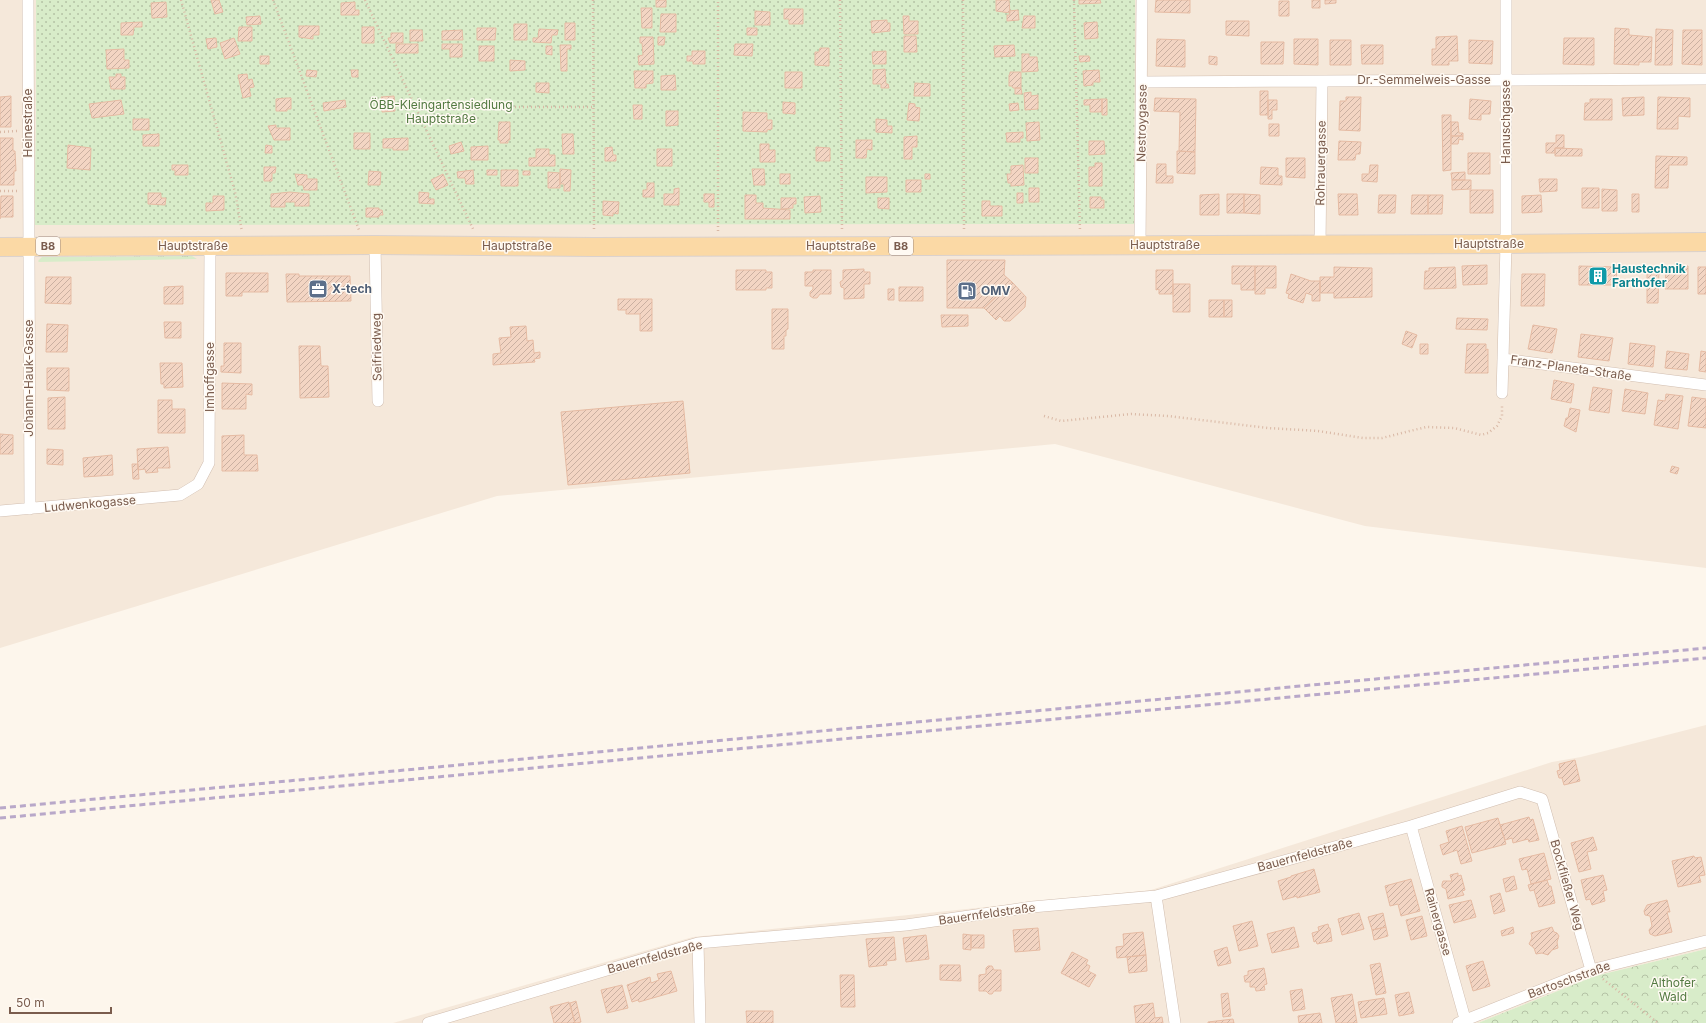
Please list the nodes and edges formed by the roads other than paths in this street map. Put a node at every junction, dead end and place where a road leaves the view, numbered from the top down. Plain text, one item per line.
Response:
1 (28, 0) edge
2 (1142, 0) edge
3 (1506, 0) edge
4 (1506, 80) junction
5 (1706, 80) edge
6 (1322, 81) junction
7 (1143, 82) junction
8 (1706, 242) edge
9 (1506, 244) junction
10 (370, 245) junction
11 (1140, 245) junction
12 (1320, 245) junction
13 (210, 246) junction
14 (0, 247) edge
15 (28, 247) junction
16 (1503, 359) junction
17 (1706, 385) edge
18 (1502, 393) road end
19 (378, 401) dead end
20 (180, 495) joint
21 (30, 509) junction
22 (0, 511) edge
23 (1542, 799) joint
24 (1411, 826) junction
25 (1156, 896) junction
26 (1706, 941) edge
27 (698, 943) junction
28 (1591, 970) junction
29 (449, 1020) edge
30 (1462, 1021) edge
31 (428, 1023) edge
32 (700, 1023) edge
33 (1175, 1023) edge

1 - 15 street, Heinestraße
2 - 7 street, Nestroygasse
3 - 4 street, Hanuschgasse
4 - 5 street, Dr.-Semmelweis-Gasse
4 - 6 street, Dr.-Semmelweis-Gasse
4 - 9 street, Hanuschgasse
6 - 7 street, Dr.-Semmelweis-Gasse
6 - 12 street, Rohrauergasse
7 - 11 street, Nestroygasse
8 - 9 main road, Hauptstraße / B8
9 - 12 main road, Hauptstraße / B8
9 - 16 street, Franz-Planeta-Straße
10 - 11 main road, Hauptstraße / B8
10 - 13 main road, Hauptstraße / B8
10 - 19 street, Seifriedweg
11 - 12 main road, Hauptstraße / B8
13 - 15 main road, Hauptstraße / B8
13 - 20 street, Imhoffgasse
14 - 15 main road, Hauptstraße / B8
15 - 21 street, Johann-Hauk-Gasse
16 - 17 street, Franz-Planeta-Straße
16 - 18 street
20 - 21 street, Ludwenkogasse
21 - 22 street, Ludwenkogasse
23 - 24 street, Bauernfeldstraße
23 - 28 street, Bockfließer Weg
24 - 25 street, Bauernfeldstraße
24 - 30 street, Rainergasse
25 - 27 street, Bauernfeldstraße
25 - 33 street
26 - 28 street, Bartoschstraße
27 - 29 street, Bauernfeldstraße
27 - 32 street
28 - 30 street, Bartoschstraße
29 - 31 street, Bauernfeldstraße

